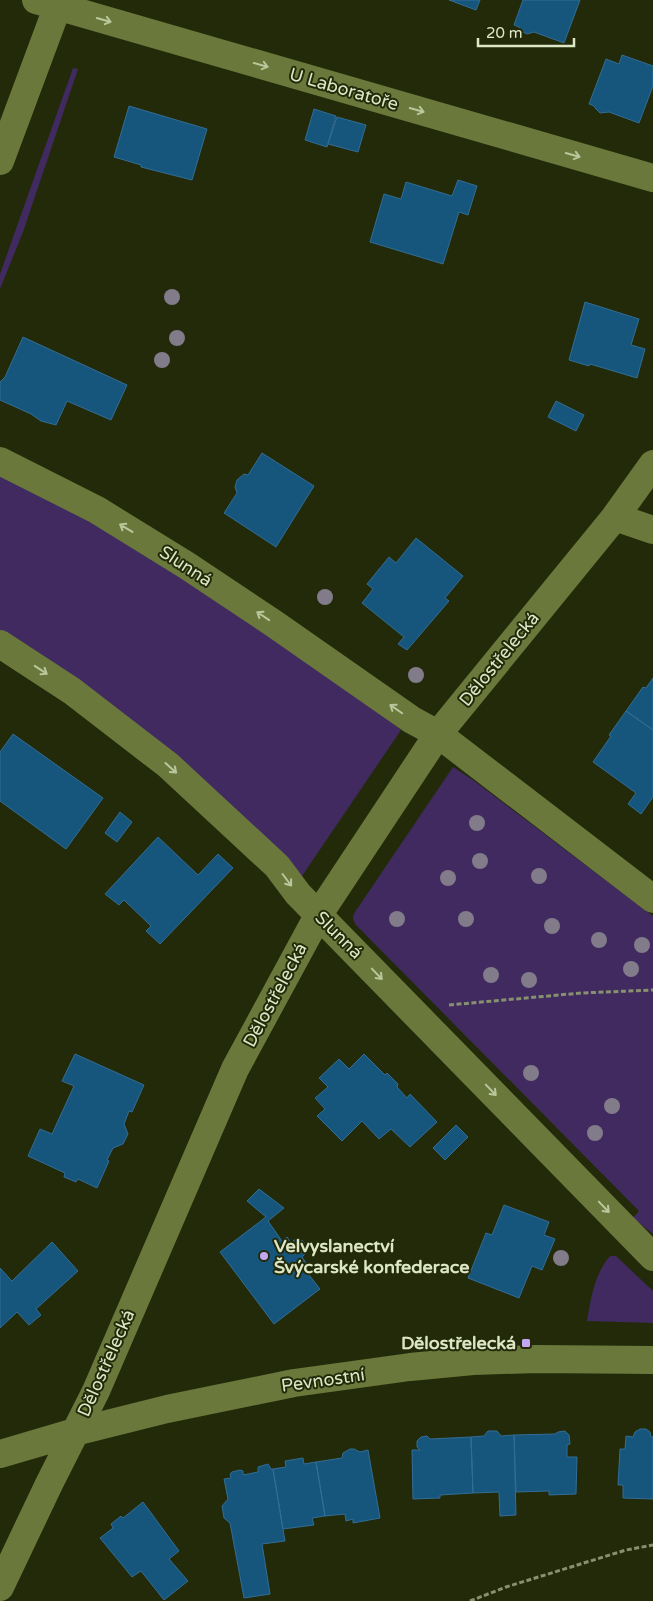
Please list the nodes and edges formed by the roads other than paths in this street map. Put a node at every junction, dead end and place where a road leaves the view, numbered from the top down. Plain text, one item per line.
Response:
1 (51, 2) edge
2 (0, 161) edge
3 (653, 178) edge
4 (0, 461) edge
5 (653, 464) edge
6 (615, 517) junction
7 (653, 530) edge
8 (0, 644) edge
9 (438, 734) junction
10 (653, 899) edge
11 (319, 914) junction
12 (653, 1256) edge
13 (653, 1360) edge
14 (75, 1432) junction
15 (0, 1454) edge
16 (0, 1587) edge

1 - 2 street
1 -> 3 street, U Laboratoře
9 -> 4 street, Slunná
5 - 6 street, Dělostřelecká
6 - 7 street
6 - 9 street, Dělostřelecká
8 -> 11 street, Slunná
9 - 10 street, Slunná
9 - 11 street, Dělostřelecká
11 -> 12 street, Slunná
11 - 14 street, Dělostřelecká
13 - 14 street, Pevnostní
14 - 15 street, Pevnostní
14 - 16 street, Dělostřelecká

